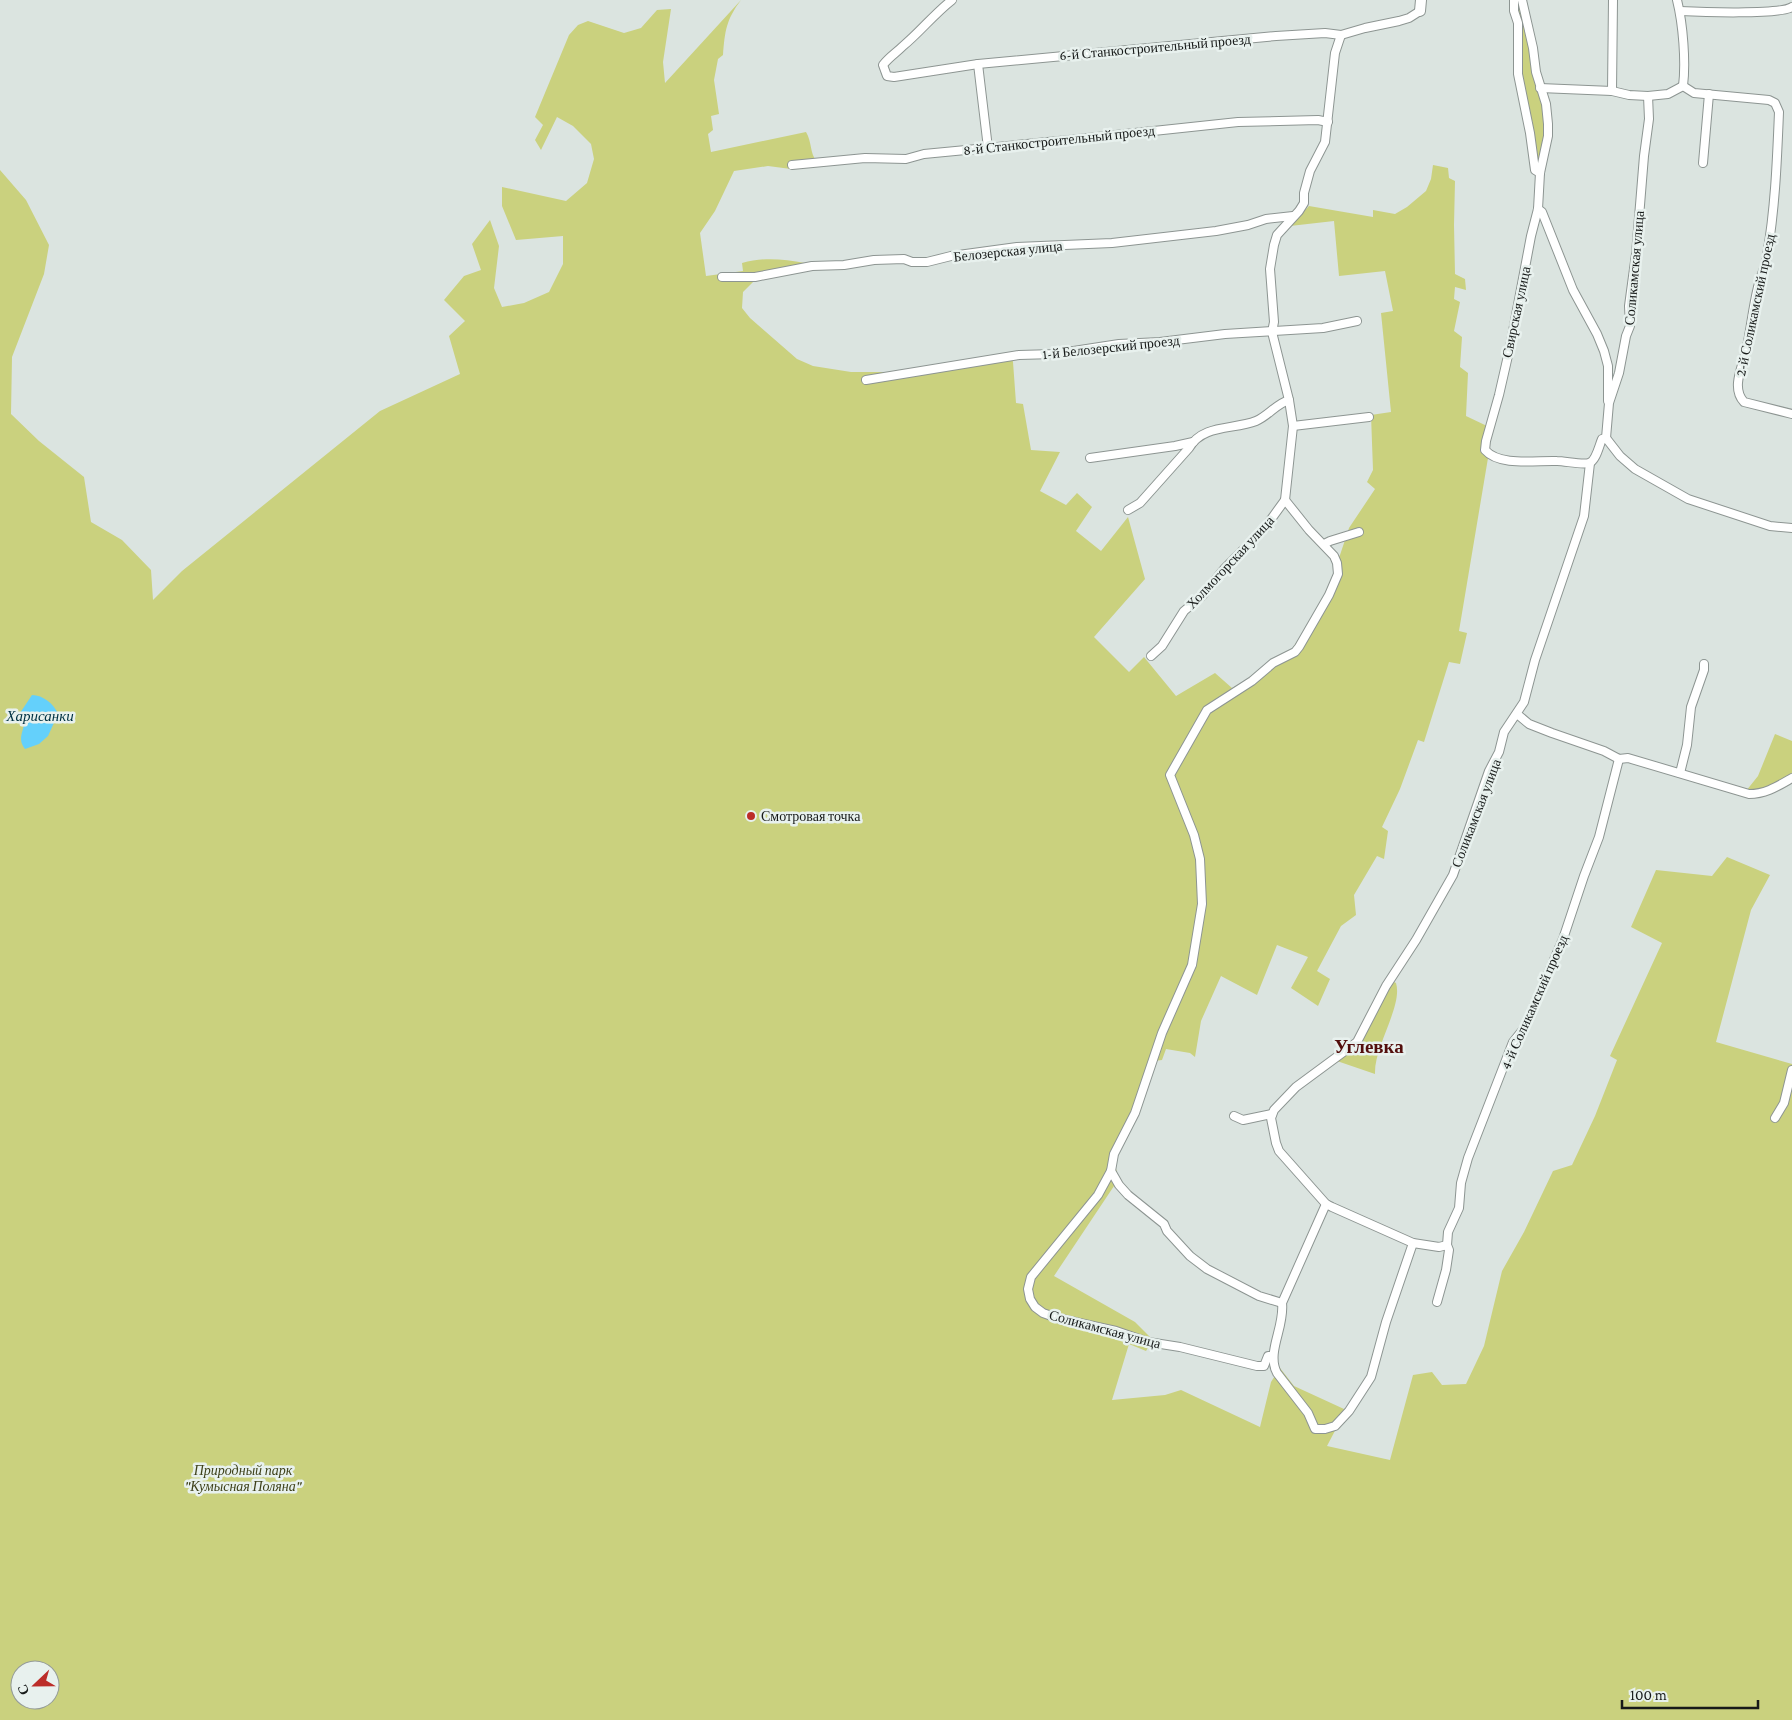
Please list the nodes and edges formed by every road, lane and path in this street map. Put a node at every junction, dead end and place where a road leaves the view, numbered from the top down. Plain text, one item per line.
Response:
1 (952, 0) edge
2 (1514, 0) edge
3 (1522, 0) edge
4 (1613, 0) edge
5 (1677, 0) edge
6 (1420, 5) edge
7 (1792, 7) edge
8 (1680, 11) junction
9 (1341, 35) junction
10 (978, 64) junction
11 (1683, 86) junction
12 (1540, 88) junction
13 (1612, 91) junction
14 (1709, 94) junction
15 (1648, 96) junction
16 (1328, 122) junction
17 (988, 148) junction
18 (1703, 163) dead end
19 (792, 165) dead end
20 (1540, 173) junction
21 (1538, 209) junction
22 (1293, 216) junction
23 (722, 277) dead end
24 (1357, 321) dead end
25 (1272, 332) junction
26 (866, 380) dead end
27 (1289, 400) junction
28 (1608, 402) junction
29 (1792, 414) edge
30 (1369, 417) dead end
31 (1293, 426) junction
32 (1606, 438) junction
33 (1193, 442) junction
34 (1090, 458) dead end
35 (1590, 463) junction
36 (1285, 500) junction
37 (1128, 510) dead end
38 (1792, 528) edge
39 (1359, 532) dead end
40 (1324, 544) junction
41 (1151, 656) dead end
42 (1704, 664) dead end
43 (1518, 714) junction
44 (1619, 759) junction
45 (1680, 773) junction
46 (1792, 778) edge
47 (1792, 1070) edge
48 (1272, 1114) junction
49 (1234, 1116) dead end
50 (1775, 1118) dead end
51 (1111, 1171) junction
52 (1326, 1204) junction
53 (1413, 1242) junction
54 (1447, 1246) junction
55 (1436, 1302) dead end
56 (1282, 1303) junction
57 (1272, 1356) junction

1 - 10 street, 6-й Станкостроительный проезд
2 - 20 street, Свирская улица
3 - 12 street, Свирская улица
4 - 13 street
5 - 8 street
6 - 9 street, 6-й Станкостроительный проезд
7 - 8 street
8 - 11 street
9 - 10 street, 6-й Станкостроительный проезд
9 - 16 street, Холмогорская улица
10 - 17 street
11 - 14 street, 2-й Соликамский проезд
11 - 15 street
12 - 13 street
12 - 20 street, Свирская улица
13 - 15 street
14 - 18 street
14 - 29 street, 2-й Соликамский проезд
15 - 28 street, Соликамская улица
16 - 17 street, 8-й Станкостроительный проезд
16 - 22 street, Холмогорская улица
17 - 19 street, 8-й Станкостроительный проезд
20 - 21 street, Свирская улица
21 - 28 street
21 - 35 street, Свирская улица
22 - 23 street, Белозерская улица
22 - 25 street, Холмогорская улица
24 - 25 street, 1-й Белозерский проезд
25 - 26 street, 1-й Белозерский проезд
25 - 27 street, Холмогорская улица
27 - 31 street, Холмогорская улица
27 - 33 street
28 - 32 street, Соликамская улица
30 - 31 street
31 - 36 street, Холмогорская улица
32 - 35 street
32 - 38 street
33 - 34 street
33 - 37 street
35 - 43 street, Соликамская улица
36 - 40 street
36 - 41 street, Холмогорская улица
39 - 40 street
40 - 51 street, Соликамская улица
42 - 45 street
43 - 44 street
43 - 48 street, Соликамская улица
44 - 45 street
44 - 54 street, 4-й Соликамский проезд
45 - 46 street
47 - 50 street
48 - 49 street
48 - 52 street
51 - 56 street
51 - 57 street, Соликамская улица
52 - 53 street
52 - 56 street
53 - 54 street
53 - 57 street
54 - 55 street, 4-й Соликамский проезд
56 - 57 street

